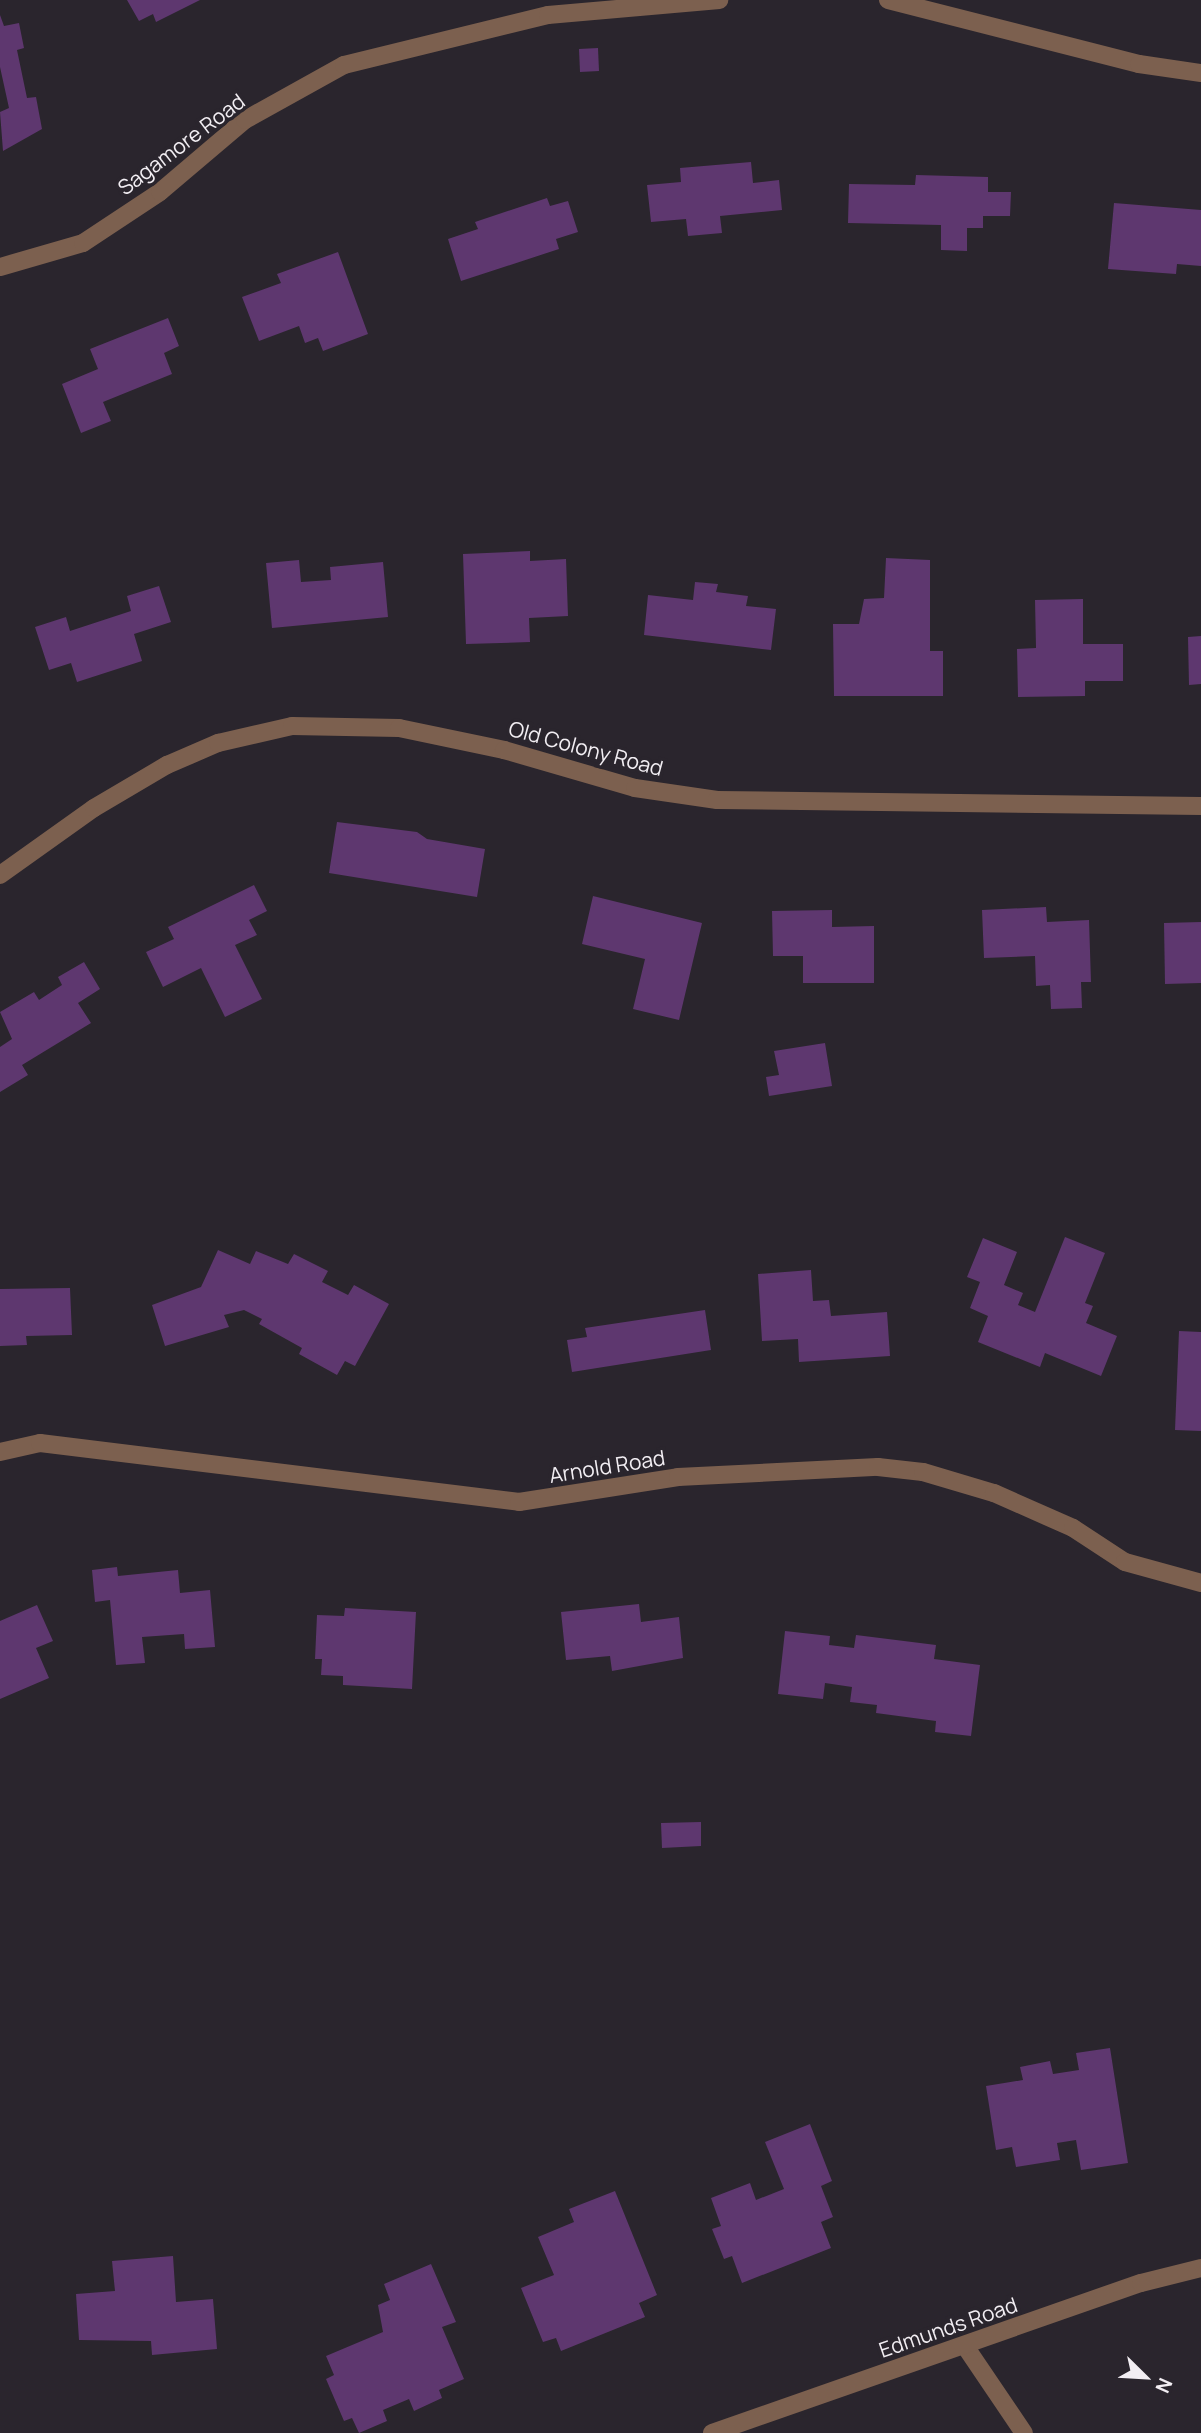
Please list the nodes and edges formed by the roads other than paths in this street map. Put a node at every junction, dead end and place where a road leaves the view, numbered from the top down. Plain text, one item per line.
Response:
1 (719, 0) edge
2 (888, 0) edge
3 (1201, 73) edge
4 (0, 267) edge
5 (1201, 806) edge
6 (0, 875) edge
7 (0, 1452) edge
8 (1201, 1583) edge
9 (1201, 2268) edge
10 (965, 2346) junction
11 (712, 2433) edge
12 (1024, 2433) edge

1 - 4 street, Sagamore Road
2 - 3 street
5 - 6 street, Old Colony Road
7 - 8 street, Arnold Road
9 - 10 street, Edmunds Road
10 - 11 street, Edmunds Road
10 - 12 street

